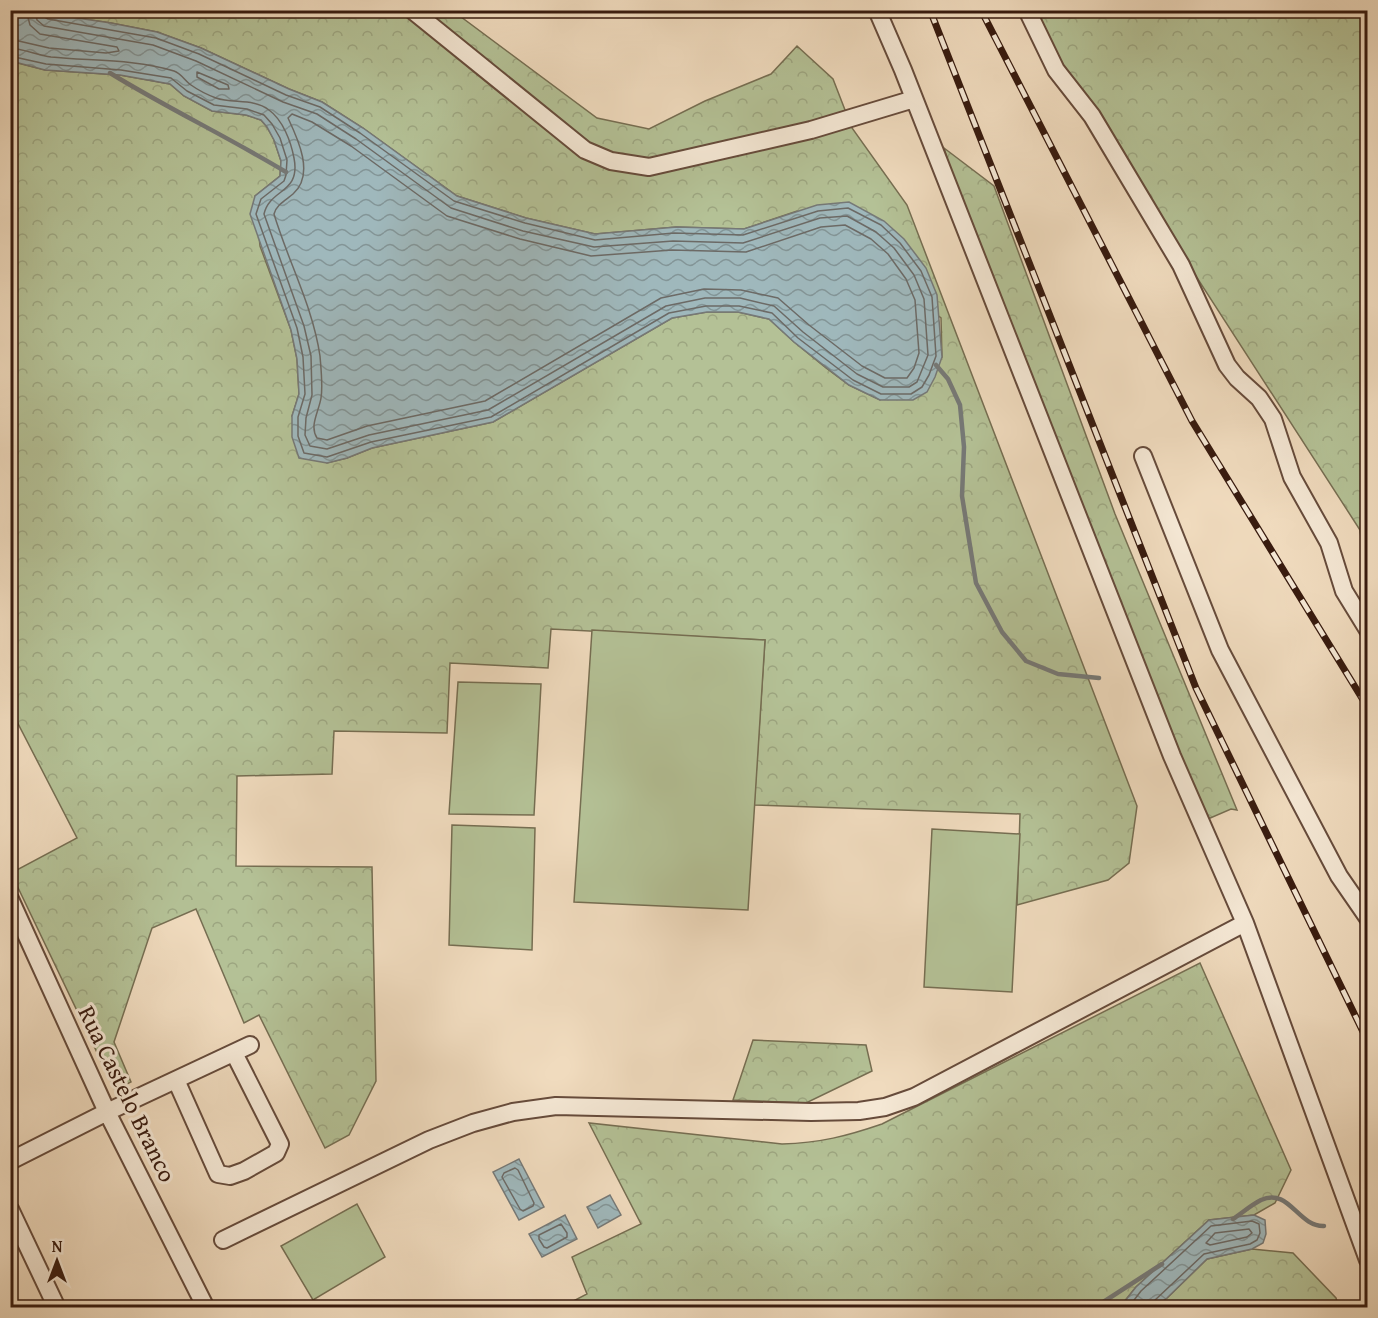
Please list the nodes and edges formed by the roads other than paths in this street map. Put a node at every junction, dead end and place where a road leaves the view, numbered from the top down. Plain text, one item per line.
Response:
1 (412, 10) edge
2 (877, 10) edge
3 (1027, 10) edge
4 (914, 99) junction
5 (1143, 456) dead end
6 (1368, 630) edge
7 (10, 899) edge
8 (1368, 918) edge
9 (1245, 923) junction
10 (250, 1046) dead end
11 (234, 1053) junction
12 (176, 1080) junction
13 (107, 1112) junction
14 (10, 1161) edge
15 (10, 1209) edge
16 (223, 1240) dead end
17 (1368, 1260) edge
18 (57, 1308) edge
19 (206, 1308) edge

1 - 4 street
2 - 4 street
3 - 6 street
4 - 9 street
5 - 8 street
7 - 13 street, Rua Castelo Branco
9 - 16 street
9 - 17 street
10 - 11 street
11 - 12 street
11 - 12 street
12 - 13 street
13 - 14 street
13 - 19 street, Rua Castelo Branco
15 - 18 street

